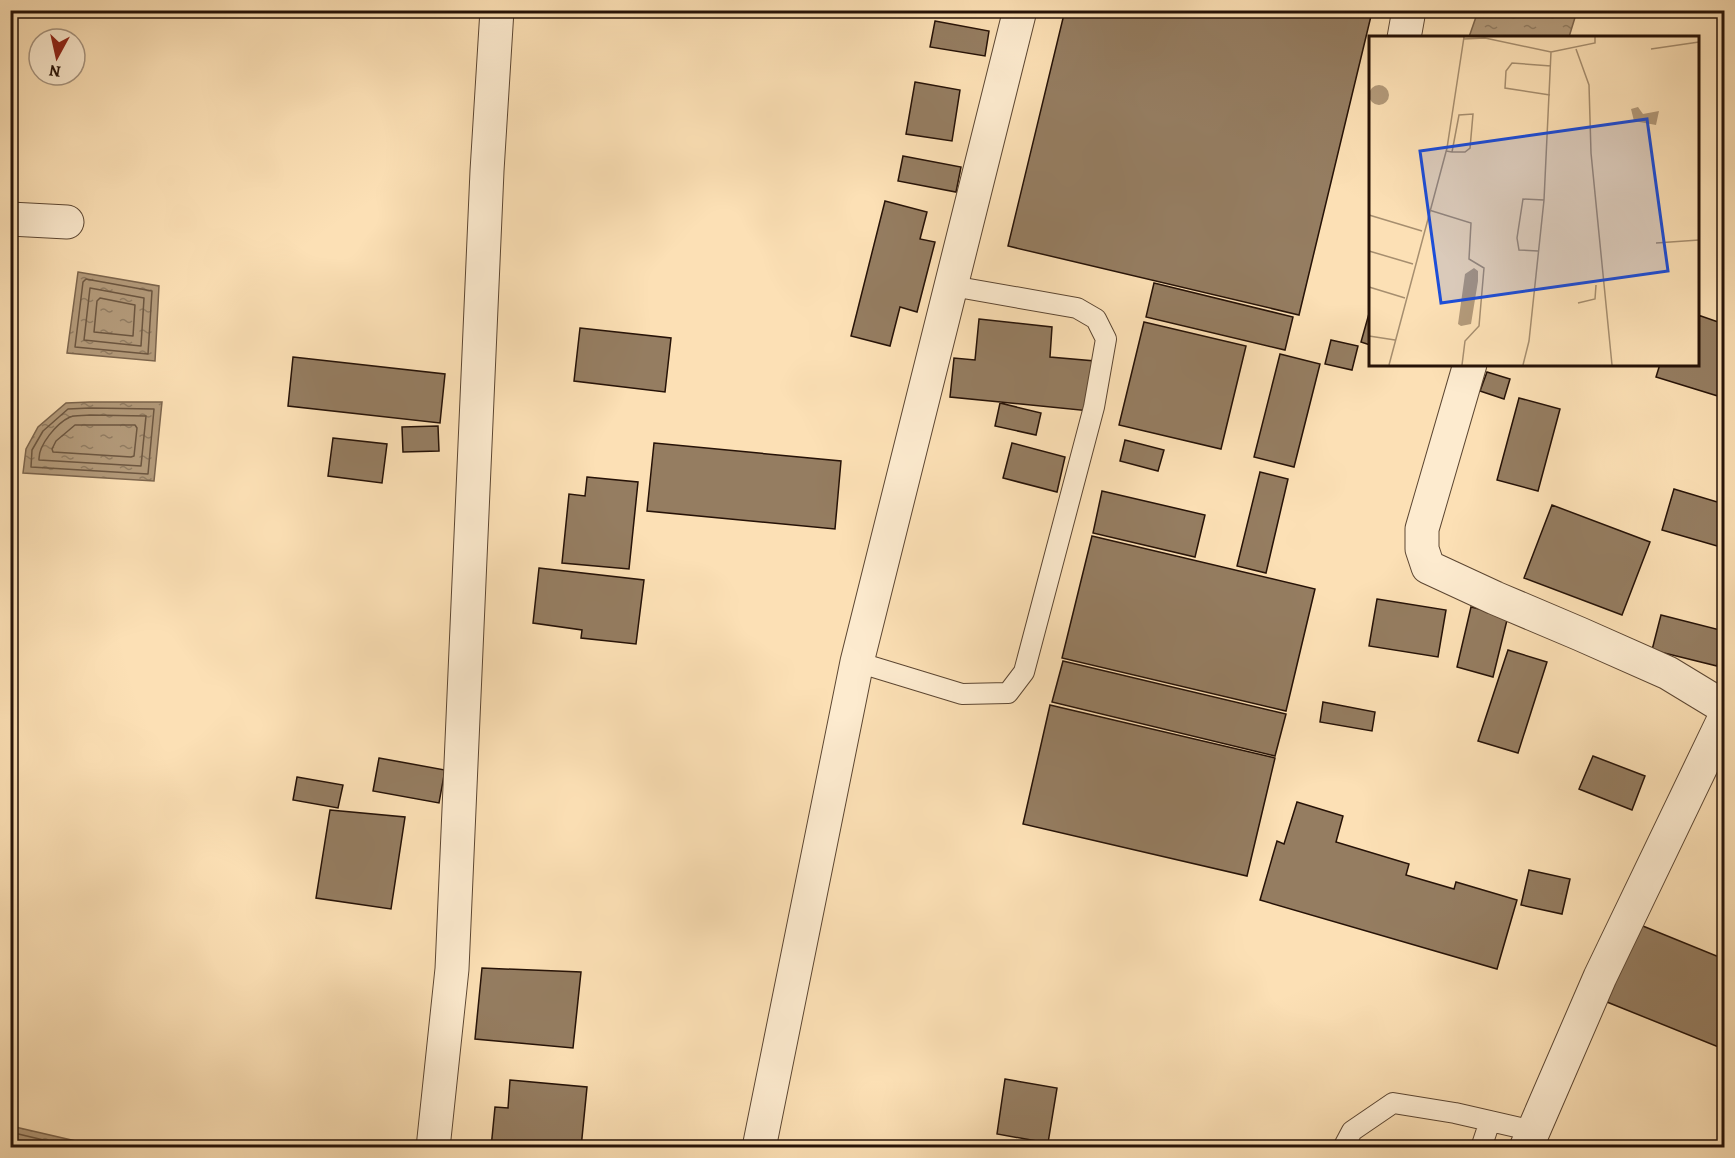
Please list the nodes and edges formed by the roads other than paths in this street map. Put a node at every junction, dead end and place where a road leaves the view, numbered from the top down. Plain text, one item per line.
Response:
1 (497, 10) edge
2 (1020, 10) edge
3 (1409, 10) edge
4 (1404, 36) edge
5 (10, 219) edge
6 (67, 222) dead end
7 (952, 286) junction
8 (1469, 366) edge
9 (857, 662) junction
10 (1725, 707) edge
11 (1725, 719) edge
12 (1490, 1121) junction
13 (1530, 1139) edge
14 (433, 1148) edge
15 (759, 1148) edge
16 (1343, 1148) edge
17 (1482, 1148) edge

1 - 14 street
2 - 7 street
3 - 4 street
5 - 6 street
7 - 9 street
7 - 9 lane
8 - 10 street
9 - 15 street
11 - 13 street
12 - 13 lane
12 - 16 lane
12 - 17 lane

